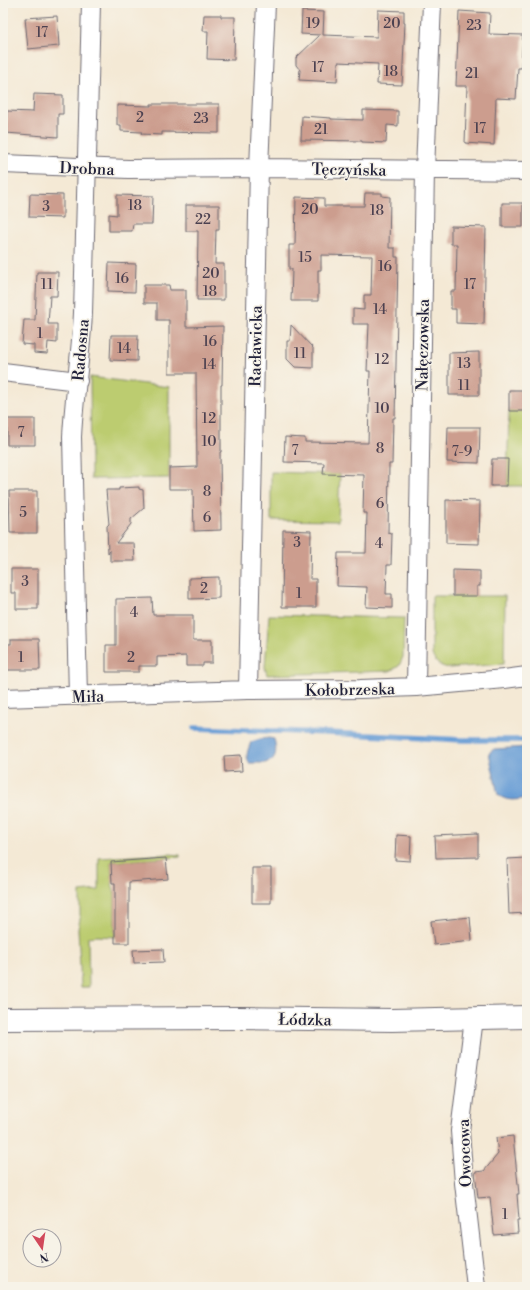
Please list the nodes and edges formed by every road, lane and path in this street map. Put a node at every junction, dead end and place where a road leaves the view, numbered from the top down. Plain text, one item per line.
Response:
1 (91, 3) edge
2 (266, 3) edge
3 (432, 3) edge
4 (3, 164) edge
5 (86, 168) junction
6 (171, 168) joint
7 (259, 168) junction
8 (425, 170) junction
9 (527, 171) edge
10 (3, 372) edge
11 (78, 381) junction
12 (527, 676) edge
13 (416, 687) junction
14 (248, 690) junction
15 (173, 693) joint
16 (78, 696) junction
17 (3, 698) edge
18 (527, 1017) edge
19 (474, 1018) junction
20 (3, 1020) edge
21 (476, 1287) edge

1 - 5 street, Radosna
2 - 7 street, Racławicka
3 - 8 street, Nałęczowska
4 - 5 street, Drobna
5 - 6 street, Drobna
5 - 11 street, Radosna
6 - 7 street, Tęczyńska
7 - 8 street, Tęczyńska
7 - 14 street, Racławicka
8 - 9 street, Tęczyńska
8 - 13 street, Nałęczowska
10 - 11 street
11 - 16 street, Radosna
12 - 13 street, Kołobrzeska
13 - 14 street, Kołobrzeska
14 - 15 street, Kołobrzeska
15 - 16 street, Miła
16 - 17 street, Miła
18 - 19 main road, Łódzka
19 - 20 main road, Łódzka
19 - 21 street, Owocowa

